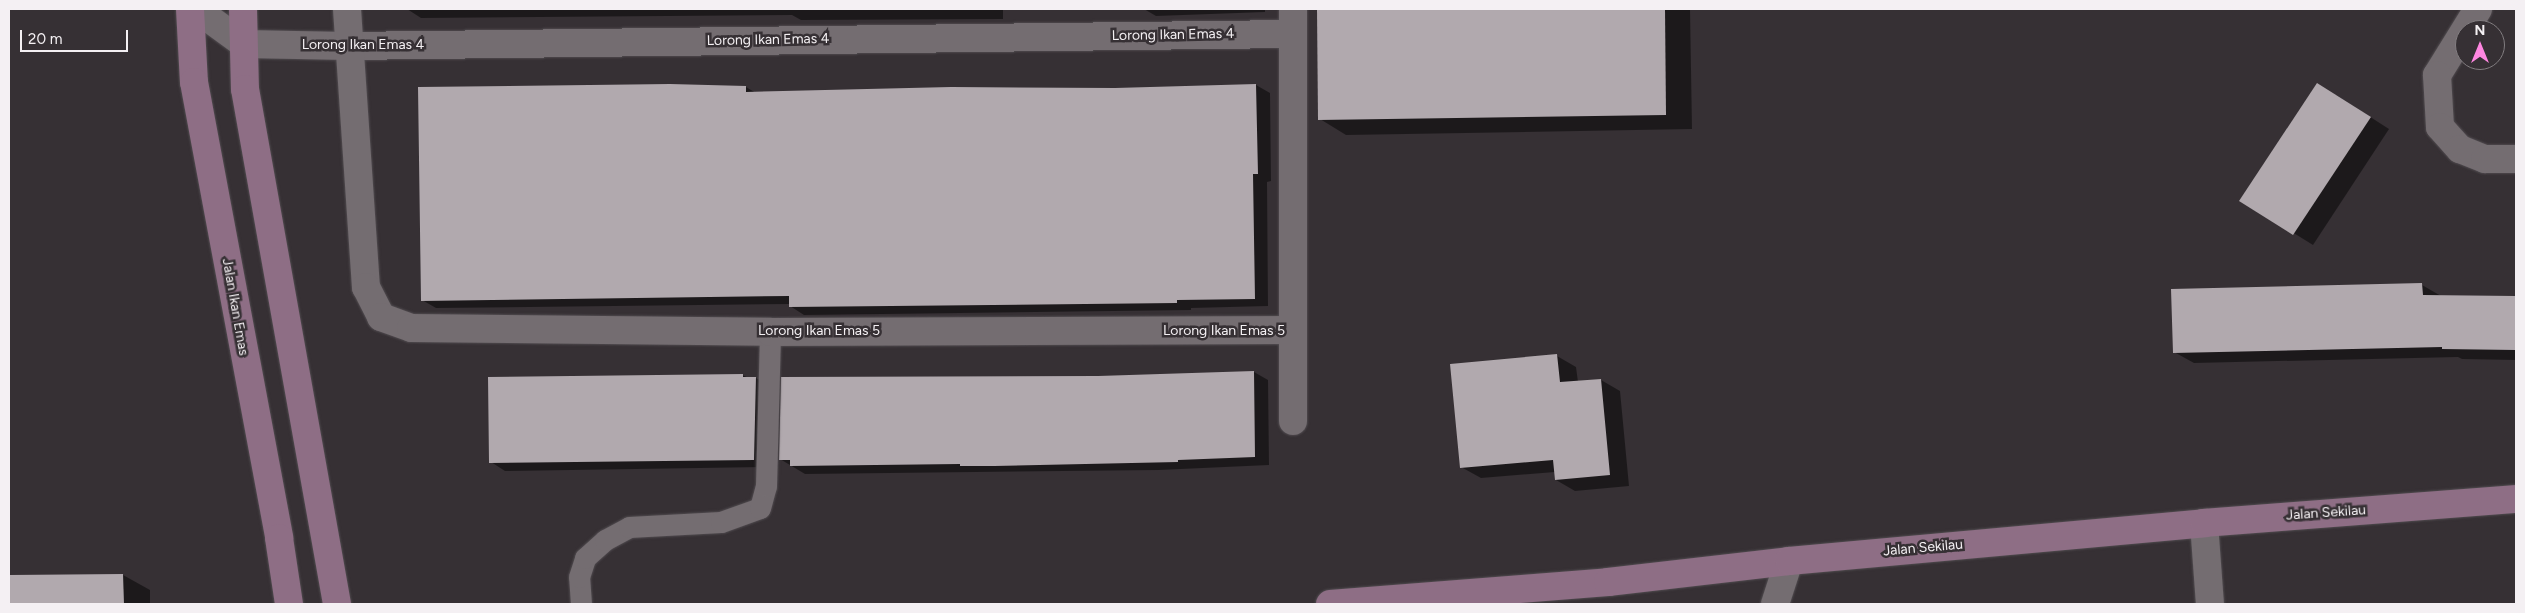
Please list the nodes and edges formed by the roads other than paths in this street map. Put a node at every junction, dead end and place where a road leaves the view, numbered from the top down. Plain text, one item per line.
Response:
1 (190, 9) edge
2 (196, 9) edge
3 (244, 9) edge
4 (347, 9) edge
5 (2478, 9) edge
6 (1293, 21) edge
7 (244, 44) junction
8 (348, 46) junction
9 (2516, 159) edge
10 (1293, 330) junction
11 (770, 332) junction
12 (1293, 421) dead end
13 (2516, 498) edge
14 (2204, 523) junction
15 (1789, 560) junction
16 (289, 604) edge
17 (337, 604) edge
18 (581, 604) edge
19 (1330, 604) edge
20 (1775, 604) edge
21 (2210, 604) edge

1 - 16 street, Jalan Ikan Emas
2 - 7 street
3 - 7 street
4 - 8 street
5 - 9 street
6 - 8 street, Lorong Ikan Emas 4
6 - 10 street
7 - 8 street, Lorong Ikan Emas 4
7 - 17 street
8 - 11 street, Lorong Ikan Emas 5
10 - 11 street, Lorong Ikan Emas 5
10 - 12 street
11 - 18 lane
13 - 14 street, Jalan Sekilau
14 - 15 street, Jalan Sekilau
14 - 21 street
15 - 19 street, Jalan Sekilau
15 - 20 street

